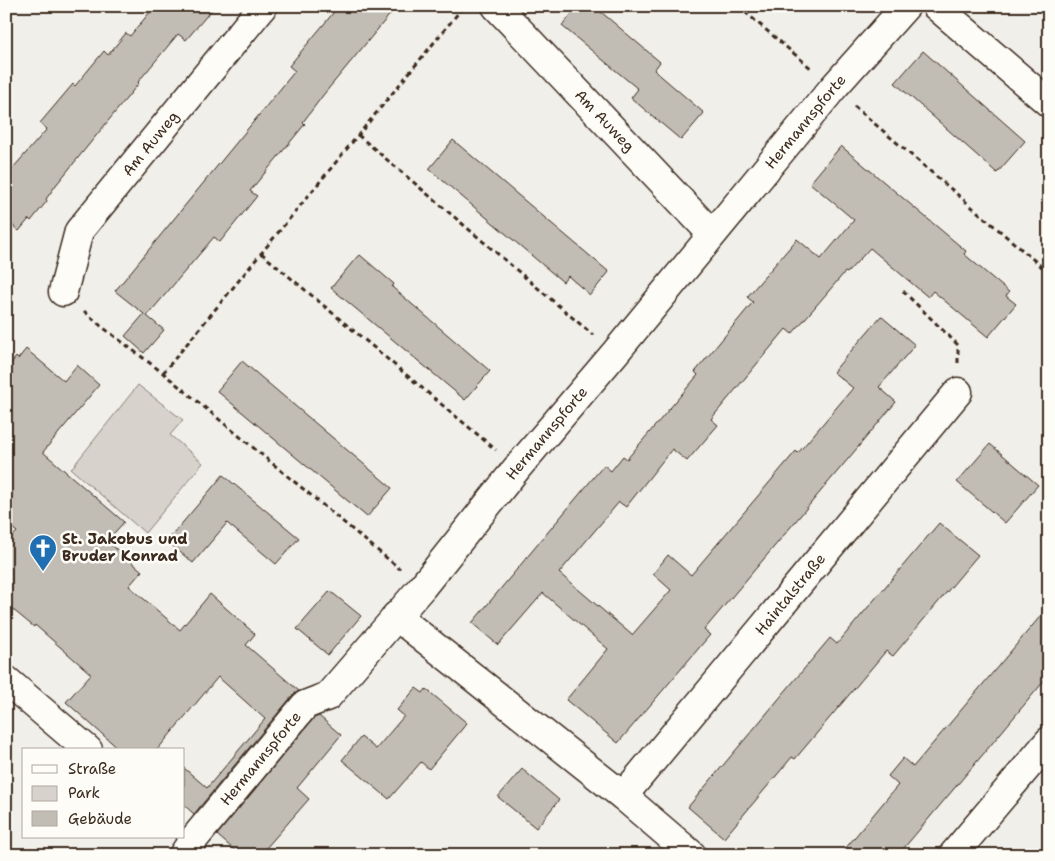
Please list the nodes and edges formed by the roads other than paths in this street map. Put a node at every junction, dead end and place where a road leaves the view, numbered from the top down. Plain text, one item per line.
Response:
1 (263, 6) edge
2 (496, 6) edge
3 (906, 6) edge
4 (936, 6) edge
5 (1049, 103) edge
6 (712, 234) junction
7 (63, 292) road end
8 (958, 392) road end
9 (396, 616) junction
10 (6, 680) edge
11 (1049, 741) edge
12 (86, 748) edge
13 (623, 796) junction
14 (193, 845) edge
15 (692, 855) edge
16 (953, 855) edge

1 - 7 street, Am Auweg
2 - 6 street, Am Auweg
3 - 6 street, Hermannspforte
4 - 5 street
6 - 9 street, Hermannspforte
8 - 13 street, Haintalstraße
9 - 13 street
9 - 14 street, Hermannspforte
10 - 12 street
11 - 16 street
13 - 15 street

